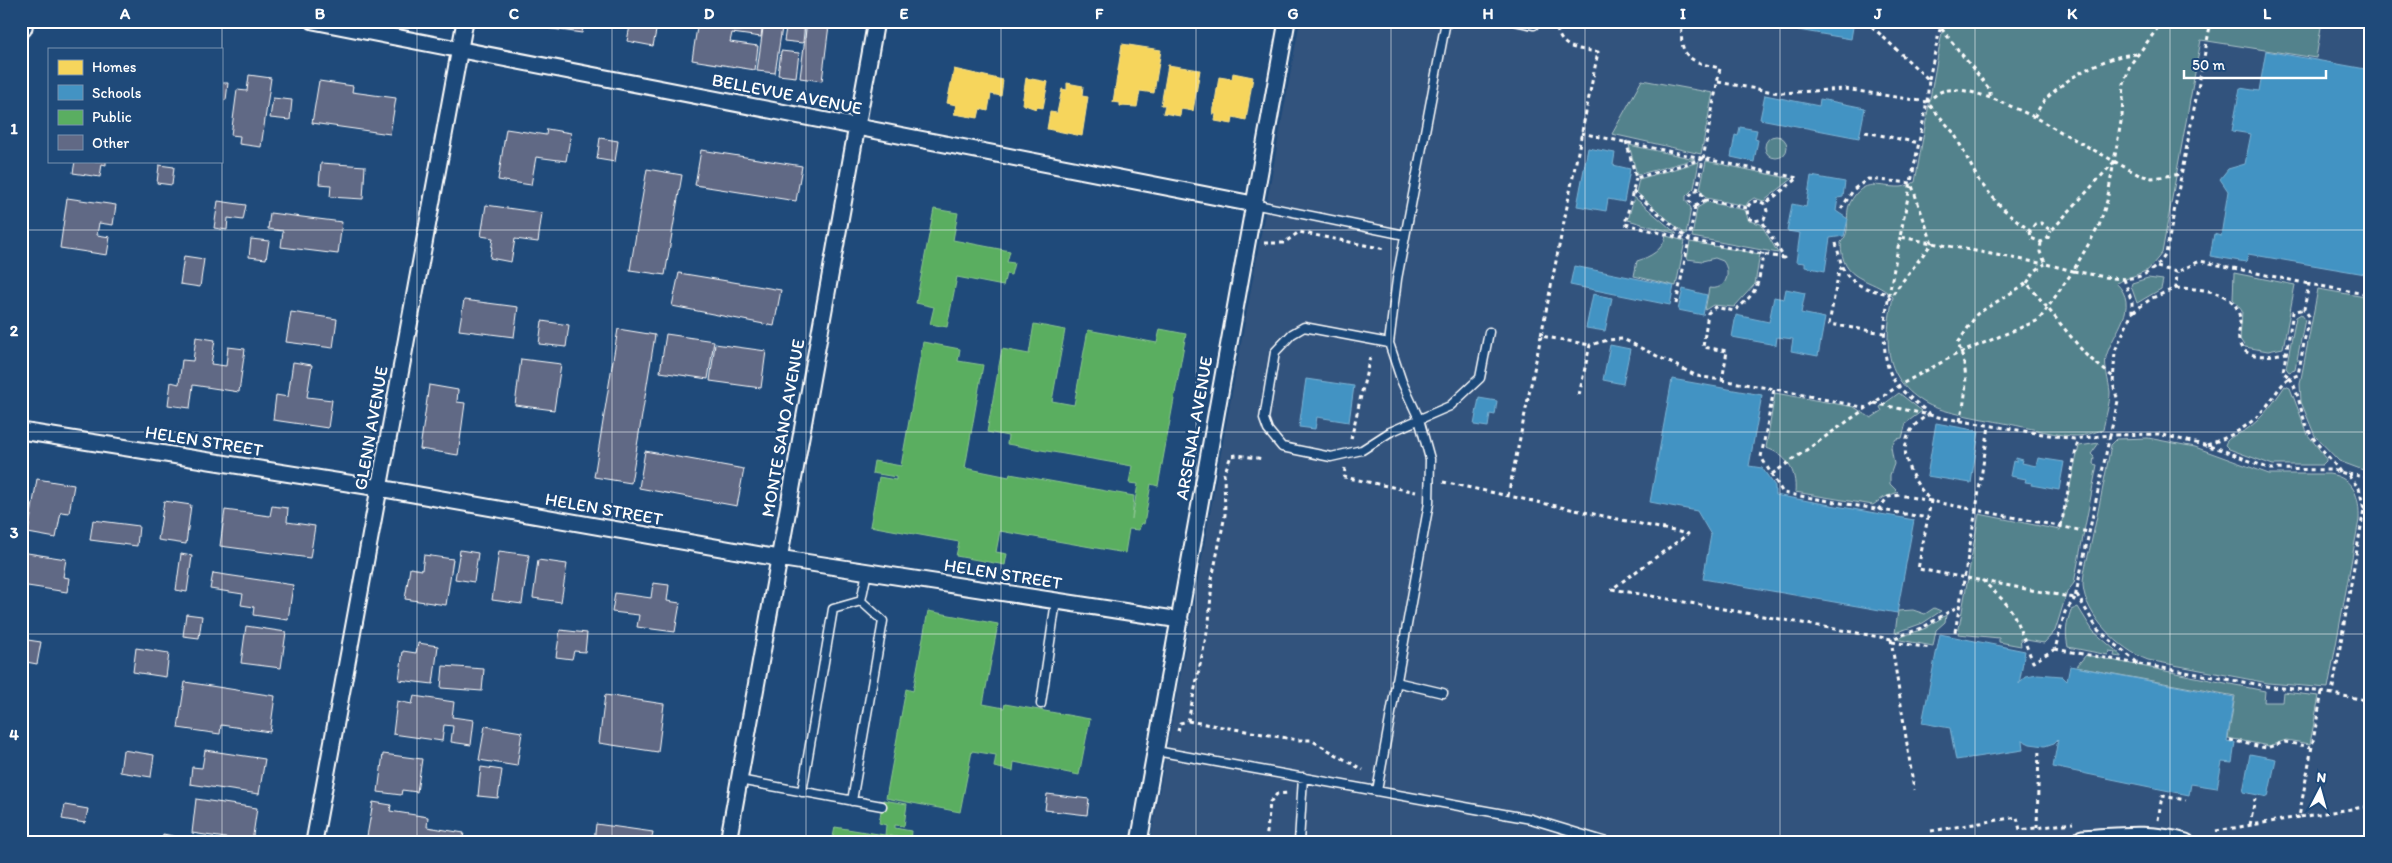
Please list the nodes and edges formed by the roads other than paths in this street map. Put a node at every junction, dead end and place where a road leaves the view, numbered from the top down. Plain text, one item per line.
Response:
1 (22, 21) edge
2 (313, 21) edge
3 (465, 21) edge
4 (876, 21) edge
5 (1287, 21) edge
6 (1446, 21) edge
7 (1515, 21) edge
8 (1534, 25) dead end
9 (21, 27) edge
10 (460, 50) junction
11 (857, 127) junction
12 (1252, 204) junction
13 (1405, 235) junction
14 (1489, 332) dead end
15 (1389, 343) junction
16 (1419, 419) junction
17 (21, 431) edge
18 (379, 488) junction
19 (778, 558) junction
20 (867, 572) junction
21 (861, 600) junction
22 (1056, 601) junction
23 (1180, 620) junction
24 (1396, 682) junction
25 (1443, 693) dead end
26 (1041, 704) dead end
27 (1156, 751) junction
28 (1303, 777) junction
29 (739, 780) junction
30 (1377, 791) junction
31 (802, 792) junction
32 (852, 801) junction
33 (882, 806) dead end
34 (2082, 840) edge
35 (314, 842) edge
36 (728, 842) edge
37 (1139, 842) edge
38 (1300, 842) edge
39 (1608, 842) edge
40 (2047, 842) edge
41 (2186, 842) edge

1 - 9 main road
2 - 10 street, BELLEVUE AVENUE
3 - 10 street, GLENN AVENUE
4 - 11 street, MONTE SANO AVENUE
5 - 12 street, ARSENAL AVENUE
6 - 13 lane
7 - 8 lane
10 - 11 street, BELLEVUE AVENUE
10 - 18 street, GLENN AVENUE
11 - 12 street, BELLEVUE AVENUE
11 - 19 street, MONTE SANO AVENUE
12 - 13 lane
12 - 23 street, ARSENAL AVENUE
13 - 15 lane
14 - 16 lane
15 - 16 lane
15 - 16 lane
16 - 24 lane
17 - 18 street, HELEN STREET
18 - 19 street, HELEN STREET
18 - 35 street, GLENN AVENUE
19 - 20 street, HELEN STREET
19 - 29 street, MONTE SANO AVENUE
20 - 21 lane
20 - 22 street, HELEN STREET
21 - 31 lane
21 - 32 lane
22 - 23 street, HELEN STREET
22 - 26 lane
23 - 27 street, ARSENAL AVENUE
24 - 25 lane
24 - 30 lane
27 - 28 lane
27 - 37 street, ARSENAL AVENUE
28 - 30 lane
28 - 38 lane
29 - 31 lane
29 - 36 street, MONTE SANO AVENUE
30 - 39 lane
31 - 32 lane
32 - 33 lane
34 - 40 lane
34 - 41 street

